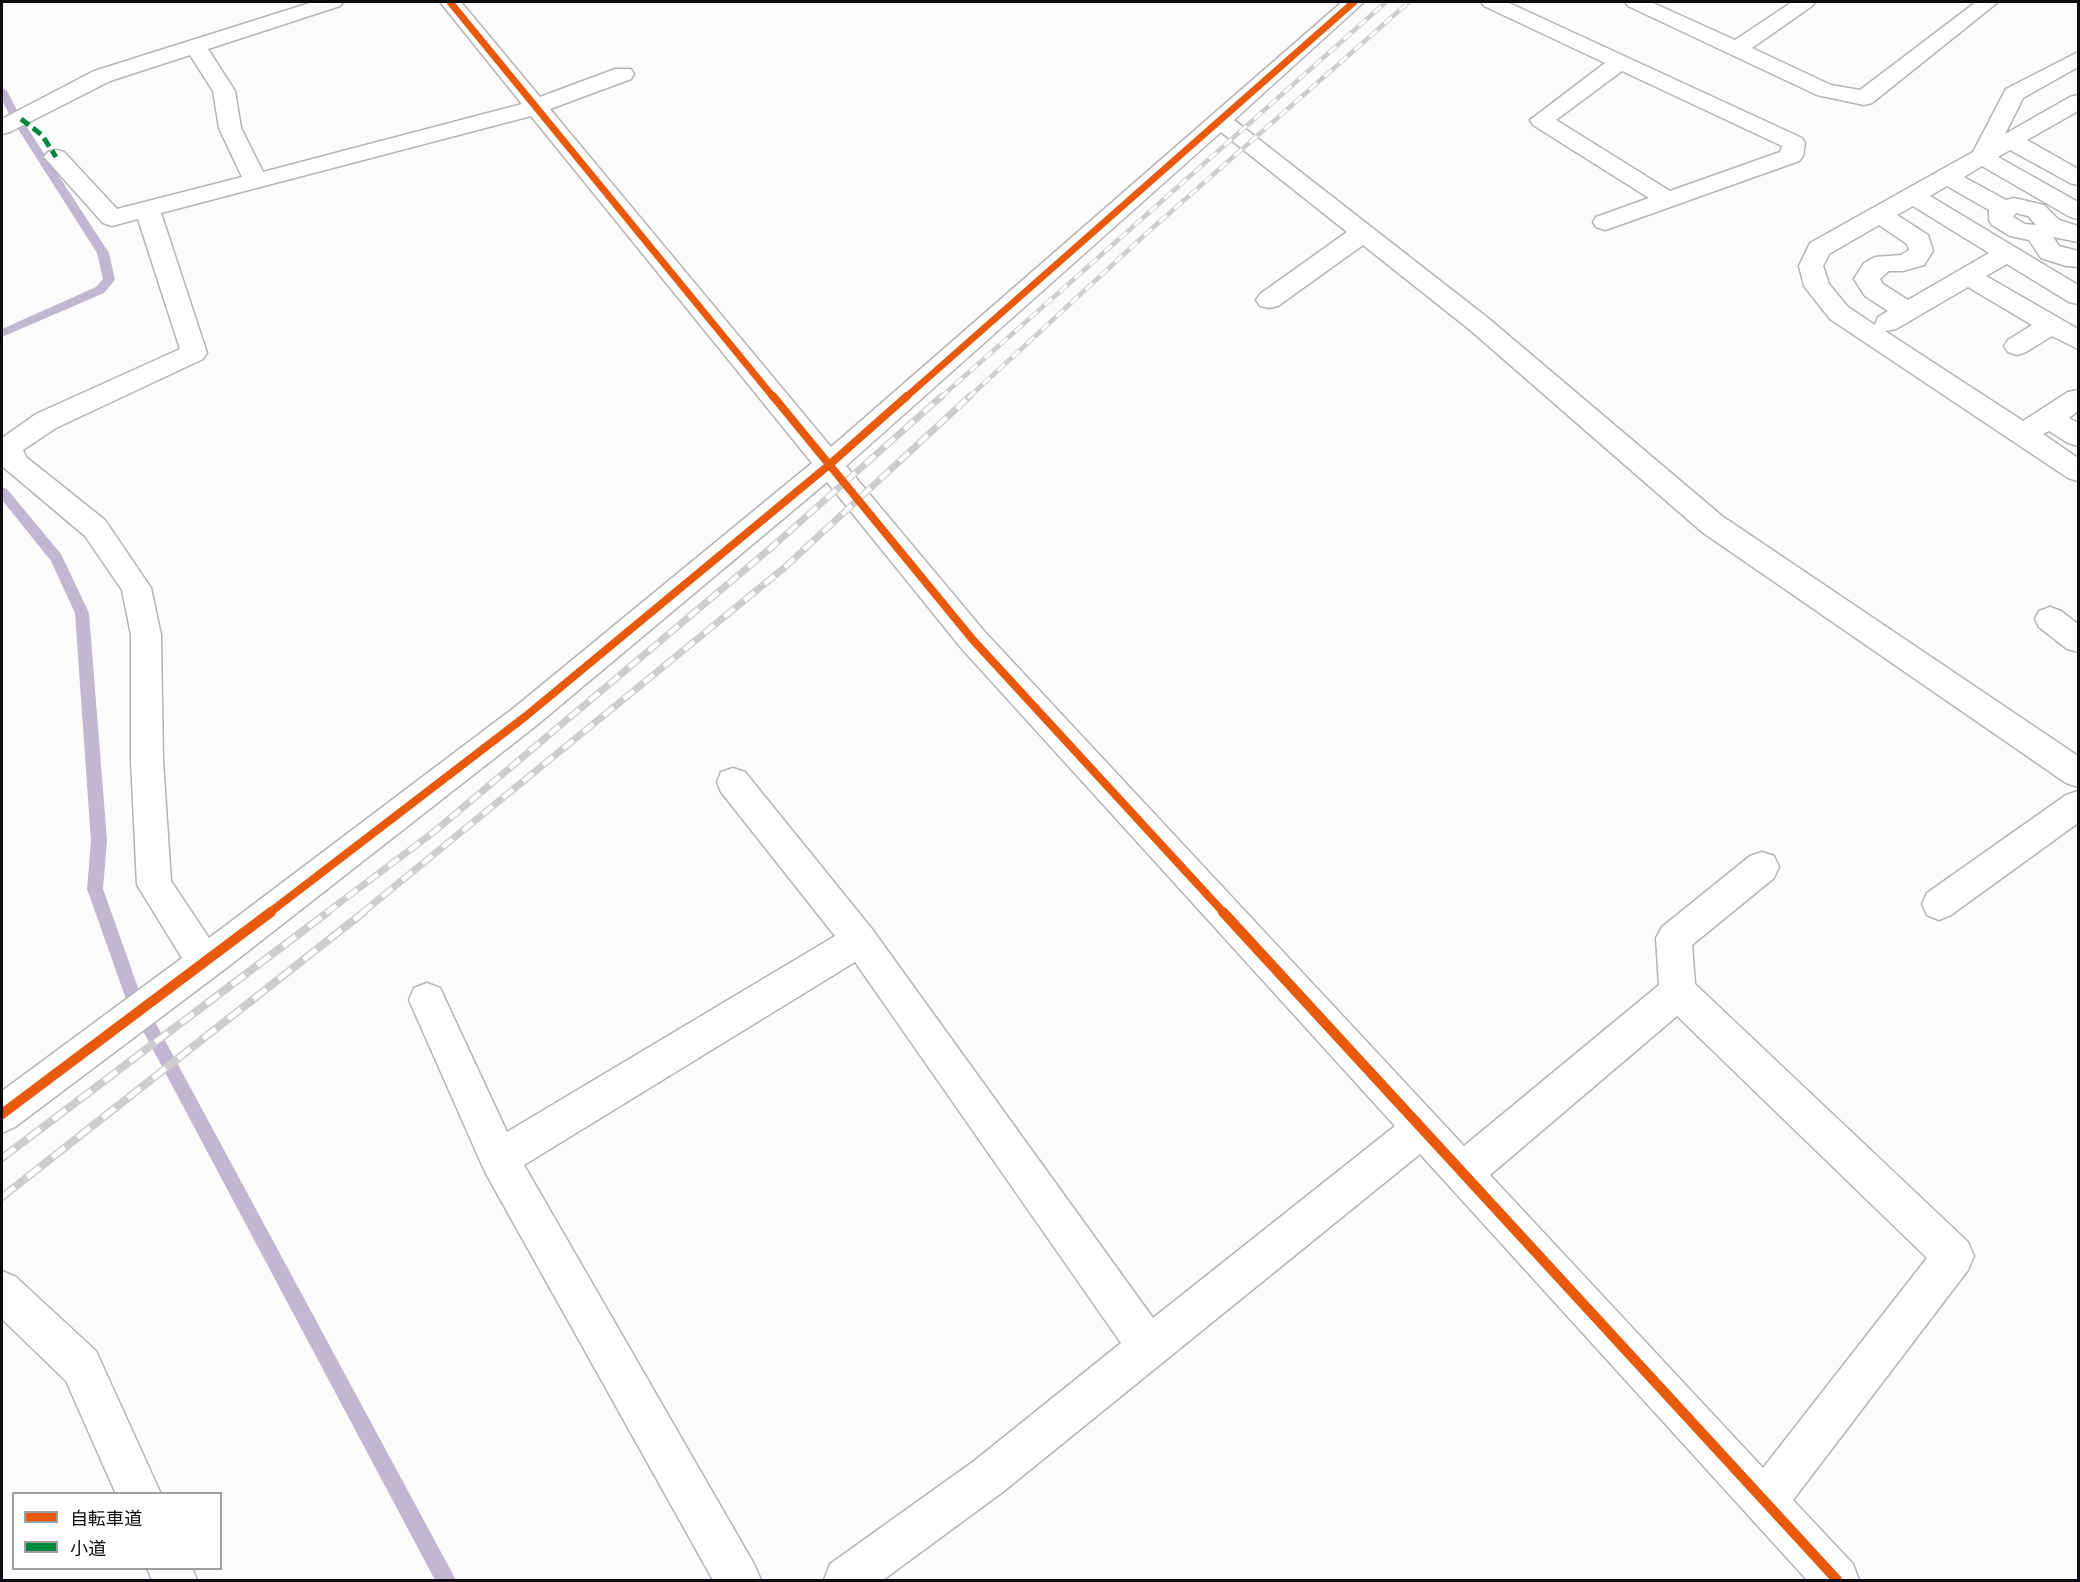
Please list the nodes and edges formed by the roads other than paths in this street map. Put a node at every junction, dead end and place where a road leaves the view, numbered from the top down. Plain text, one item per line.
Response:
1 (333, 2) edge
2 (450, 2) edge
3 (1354, 2) edge
4 (1491, 2) edge
5 (1635, 2) edge
6 (1804, 2) edge
7 (1988, 2) edge
8 (195, 46) junction
9 (1737, 49) junction
10 (2079, 58) edge
11 (1620, 62) junction
12 (623, 74) dead end
13 (2079, 102) edge
14 (534, 107) junction
15 (2056, 115) junction
16 (1220, 120) junction
17 (2, 127) edge
18 (2079, 127) edge
19 (2011, 141) junction
20 (56, 157) dead end
21 (1982, 157) junction
22 (1947, 177) junction
23 (2079, 178) edge
24 (255, 180) junction
25 (1914, 196) junction
26 (1668, 200) junction
27 (147, 208) junction
28 (2079, 212) edge
29 (1881, 215) junction
30 (1605, 222) dead end
31 (2043, 231) junction
32 (1364, 232) junction
33 (2079, 234) edge
34 (2007, 253) junction
35 (2079, 259) edge
36 (1968, 276) junction
37 (2079, 296) edge
38 (1269, 300) dead end
39 (1907, 312) junction
40 (2052, 324) junction
41 (1870, 333) junction
42 (2079, 340) edge
43 (2017, 346) dead end
44 (2079, 399) edge
45 (2049, 418) junction
46 (2023, 434) junction
47 (2079, 436) edge
48 (829, 465) junction
49 (2079, 471) edge
50 (2050, 619) dead end
51 (2079, 640) edge
52 (2079, 773) edge
53 (733, 782) dead end
54 (2079, 805) edge
55 (1762, 867) dead end
56 (1940, 904) dead end
57 (860, 940) junction
58 (205, 962) junction
59 (1678, 992) junction
60 (427, 1000) dead end
61 (2, 1114) edge
62 (1422, 1128) junction
63 (499, 1158) junction
64 (1462, 1172) junction
65 (2, 1291) edge
66 (1149, 1347) junction
67 (138, 1492) edge
68 (1765, 1501) junction
69 (738, 1581) edge
70 (846, 1581) edge
71 (1837, 1581) edge

1 - 8 street
2 - 14 street
3 - 16 street
4 - 11 street
5 - 9 street
6 - 9 street
7 - 9 street
8 - 17 street
8 - 24 street
10 - 21 street
11 - 26 street
11 - 26 street
12 - 14 street
13 - 15 street
14 - 24 street
14 - 48 street
15 - 18 street
15 - 19 street
16 - 32 street
16 - 48 street
19 - 21 street
19 - 23 street
20 - 27 street
21 - 22 street
21 - 28 street
22 - 25 street
22 - 31 street
24 - 27 street
25 - 29 street
25 - 34 street
26 - 30 street
27 - 58 street
29 - 39 street
29 - 41 street
31 - 33 street
31 - 35 street
32 - 38 street
32 - 52 street
34 - 36 street
34 - 37 street
36 - 39 street
36 - 40 street
39 - 41 street
40 - 42 street
40 - 43 street
41 - 46 street
44 - 45 street
45 - 46 street
45 - 47 street
46 - 49 street
48 - 58 street
48 - 62 street
50 - 51 street
53 - 57 street
54 - 56 street
55 - 59 street
57 - 63 street
57 - 66 street
58 - 61 street
59 - 64 street
59 - 68 street
60 - 63 street
62 - 64 street
62 - 66 street
63 - 69 street
64 - 68 street
65 - 67 street
66 - 70 street
68 - 71 street

